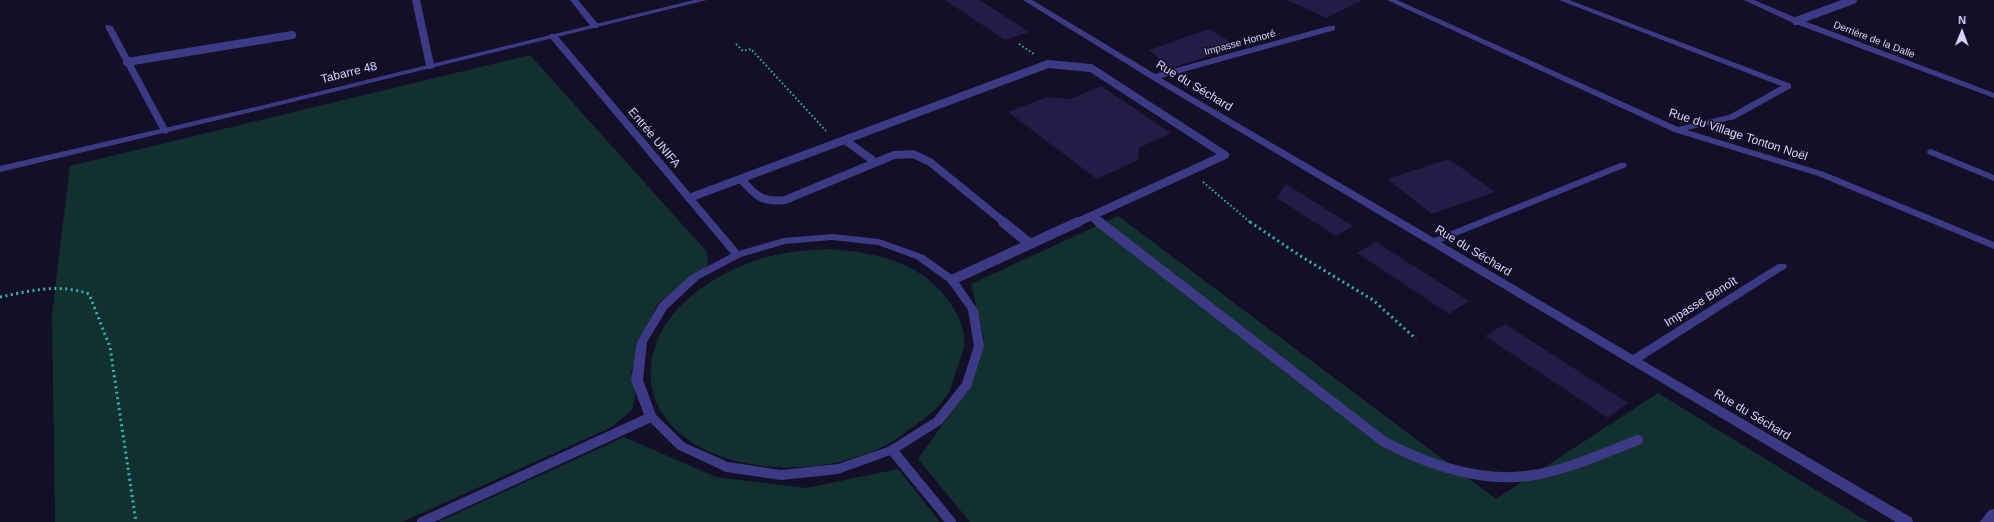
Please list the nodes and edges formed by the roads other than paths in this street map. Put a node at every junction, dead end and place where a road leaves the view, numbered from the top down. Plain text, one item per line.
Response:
1 (416, 0) edge
2 (574, 0) edge
3 (703, 0) edge
4 (1027, 0) edge
5 (1390, 0) edge
6 (1563, 0) edge
7 (1748, 0) edge
8 (1853, 0) edge
9 (1796, 22) junction
10 (595, 26) junction
11 (109, 27) dead end
12 (1332, 28) dead end
13 (292, 35) dead end
14 (553, 36) junction
15 (127, 62) junction
16 (430, 65) junction
17 (1154, 77) junction
18 (1994, 96) edge
19 (1677, 130) junction
20 (165, 131) junction
21 (845, 140) junction
22 (1931, 152) dead end
23 (875, 162) junction
24 (1623, 165) dead end
25 (0, 169) edge
26 (1994, 178) edge
27 (741, 179) junction
28 (689, 198) junction
29 (1091, 216) junction
30 (1433, 242) junction
31 (1030, 244) junction
32 (1994, 246) edge
33 (737, 255) junction
34 (1782, 266) dead end
35 (952, 280) junction
36 (1633, 360) junction
37 (651, 417) junction
38 (1638, 440) dead end
39 (892, 450) junction
40 (1994, 514) edge
41 (422, 522) edge
42 (951, 522) edge
43 (1907, 522) edge
44 (1986, 522) edge

1 - 16 lane
2 - 10 street
3 - 10 street, Tabarre 48
4 - 17 street, Rue du Séchard
5 - 19 street, Rue du Village Tonton Noël
6 - 19 street
7 - 9 street, Derrière de la Dalle
8 - 9 lane
9 - 18 street, Derrière de la Dalle
10 - 14 street, Tabarre 48
11 - 15 street
12 - 17 street, Impasse Honoré
13 - 15 lane
14 - 16 street, Tabarre 48
14 - 28 street, Entrée UNIFA
15 - 20 street
16 - 20 street, Tabarre 48
17 - 30 street, Rue du Séchard
19 - 32 street, Rue du Village Tonton Noël
20 - 25 street, Tabarre 48
21 - 23 lane
21 - 27 lane
21 - 29 lane
22 - 26 street
23 - 27 lane
23 - 31 lane
24 - 30 street
27 - 28 lane
28 - 33 street, Entrée UNIFA
29 - 31 lane
29 - 38 lane
30 - 36 street, Rue du Séchard
31 - 35 lane
33 - 35 street
33 - 37 street
34 - 36 street, Impasse Benoît
35 - 39 street
36 - 43 street, Rue du Séchard
37 - 39 street
37 - 41 lane
39 - 42 lane
40 - 44 street

